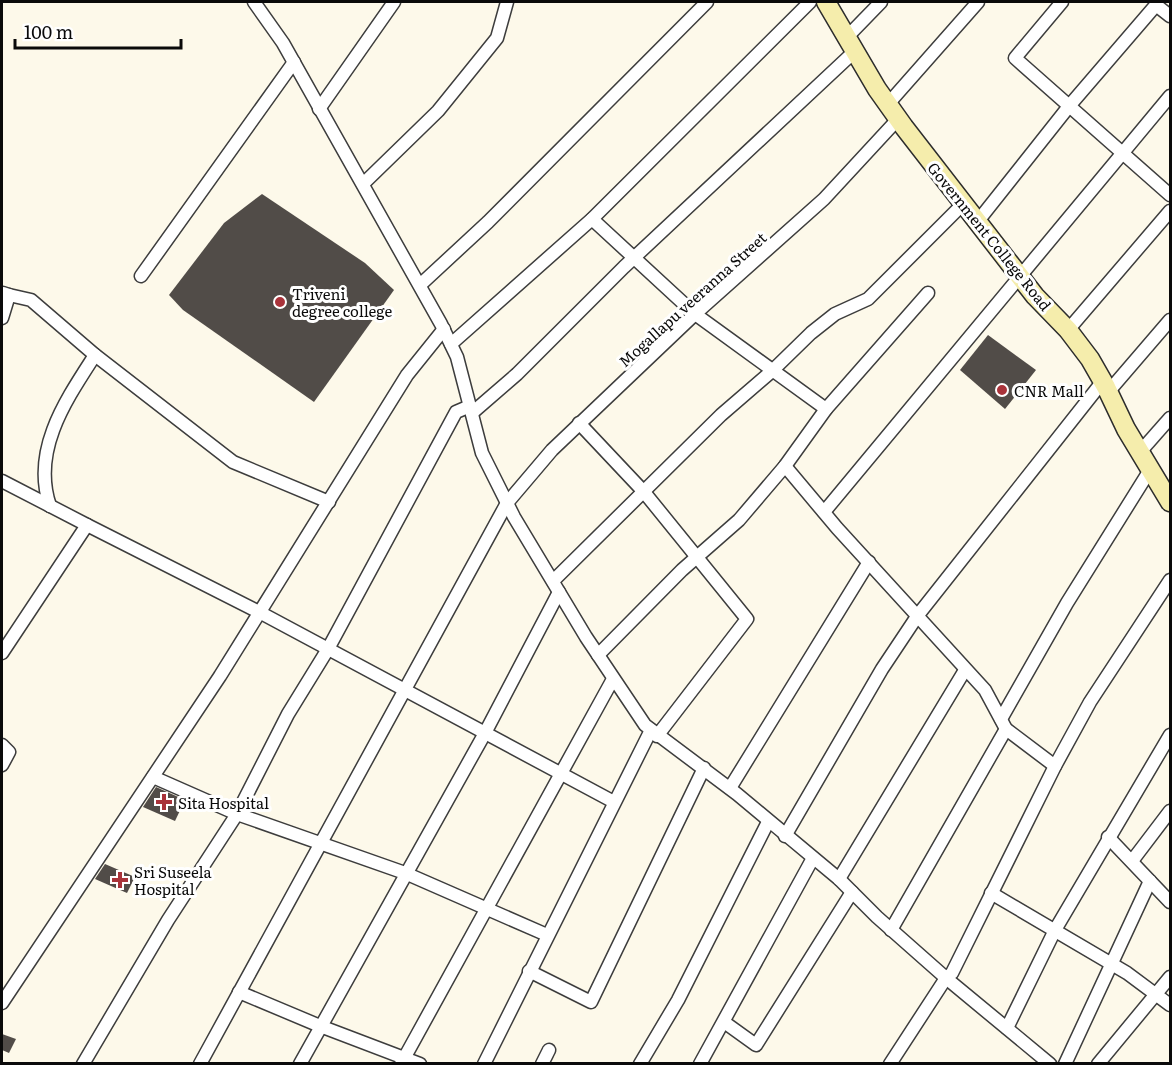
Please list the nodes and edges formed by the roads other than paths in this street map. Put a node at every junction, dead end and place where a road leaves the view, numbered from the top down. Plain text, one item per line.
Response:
1 (256, 2) edge
2 (394, 2) edge
3 (507, 2) edge
4 (707, 2) edge
5 (810, 2) edge
6 (826, 2) edge
7 (881, 2) edge
8 (978, 2) edge
9 (1062, 2) edge
10 (1170, 16) edge
11 (851, 44) junction
12 (294, 62) junction
13 (1170, 96) edge
14 (1070, 105) junction
15 (320, 109) junction
16 (893, 111) junction
17 (1121, 152) junction
18 (363, 184) junction
19 (1170, 195) edge
20 (964, 203) junction
21 (1170, 211) edge
22 (592, 219) junction
23 (978, 221) junction
24 (634, 257) junction
25 (141, 276) dead end
26 (1020, 276) junction
27 (420, 285) junction
28 (5, 293) edge
29 (928, 293) dead end
30 (695, 314) junction
31 (2, 318) edge
32 (1170, 320) edge
33 (444, 329) junction
34 (1068, 330) junction
35 (451, 344) junction
36 (95, 355) junction
37 (772, 371) junction
38 (1106, 386) junction
39 (471, 409) junction
40 (826, 410) junction
41 (1170, 418) edge
42 (579, 423) junction
43 (1140, 452) junction
44 (785, 466) junction
45 (1150, 470) junction
46 (2, 481) edge
47 (645, 492) junction
48 (329, 502) junction
49 (1170, 502) edge
50 (507, 503) junction
51 (50, 506) junction
52 (824, 512) junction
53 (87, 525) junction
54 (697, 557) junction
55 (869, 562) junction
56 (1170, 580) edge
57 (556, 587) junction
58 (261, 613) junction
59 (918, 615) junction
60 (328, 649) junction
61 (2, 653) edge
62 (598, 655) junction
63 (965, 670) junction
64 (613, 679) junction
65 (406, 691) junction
66 (1003, 724) junction
67 (485, 733) junction
68 (654, 733) junction
69 (1170, 735) edge
70 (2, 745) edge
71 (2, 765) edge
72 (1054, 766) junction
73 (704, 768) junction
74 (561, 774) junction
75 (153, 777) junction
76 (730, 788) junction
77 (614, 802) junction
78 (1170, 811) edge
79 (237, 814) junction
80 (768, 822) junction
81 (785, 836) junction
82 (1108, 837) junction
83 (320, 843) junction
84 (813, 858) junction
85 (1132, 861) junction
86 (405, 873) junction
87 (839, 879) junction
88 (1150, 881) junction
89 (852, 892) junction
90 (991, 893) junction
91 (1170, 902) edge
92 (487, 909) junction
93 (891, 930) junction
94 (1055, 930) junction
95 (547, 935) junction
96 (1113, 964) junction
97 (529, 971) junction
98 (1170, 977) edge
99 (946, 978) junction
100 (239, 992) junction
101 (1157, 995) junction
102 (2, 1003) edge
103 (1170, 1005) edge
104 (724, 1022) junction
105 (320, 1026) junction
106 (1007, 1029) junction
107 (549, 1050) dead end
108 (403, 1060) edge
109 (83, 1064) edge
110 (200, 1064) edge
111 (300, 1064) edge
112 (420, 1064) edge
113 (484, 1064) edge
114 (542, 1064) edge
115 (640, 1064) edge
116 (700, 1064) edge
117 (890, 1064) edge
118 (1050, 1064) edge
119 (1065, 1064) edge
120 (1098, 1064) edge

1 - 12 street
2 - 15 street
3 - 18 street
4 - 27 street
5 - 22 street
6 - 11 main road, Government College Road
7 - 11 street
8 - 16 street, Mogallapu veeranna Street
9 - 14 street
10 - 14 street
11 - 16 main road, Government College Road
11 - 24 street
12 - 15 street
12 - 25 street
13 - 17 street
14 - 17 street
14 - 23 street
15 - 18 street
16 - 20 main road, Government College Road
16 - 30 street, Mogallapu veeranna Street
17 - 19 street
17 - 26 street
18 - 27 street
20 - 23 main road, Government College Road
20 - 37 street
21 - 34 street
22 - 24 street
22 - 35 street
23 - 26 main road, Government College Road
24 - 30 street
24 - 39 street
26 - 34 main road, Government College Road
26 - 52 street
27 - 33 street
28 - 31 street
28 - 36 street
29 - 40 street
30 - 37 street
30 - 42 street, Mogallapu veeranna Street
32 - 38 street
33 - 35 street
33 - 48 street
34 - 38 main road, Government College Road
35 - 39 street
36 - 48 street
36 - 51 street
37 - 40 street
37 - 47 street
38 - 43 main road, Government College Road
38 - 59 street
39 - 50 street
39 - 60 street
40 - 44 street
41 - 43 street
42 - 47 street
42 - 50 street, Mogallapu veeranna Street
43 - 45 main road, Government College Road
44 - 52 street
44 - 54 street
45 - 49 main road, Government College Road
45 - 66 street
46 - 51 street
47 - 54 street
47 - 57 street
48 - 58 street
50 - 57 street
50 - 65 street, Mogallapu veeranna Street
51 - 53 street
52 - 55 street
53 - 58 street
53 - 61 street
54 - 62 street
54 - 68 street
55 - 59 street
55 - 76 street
56 - 72 street
57 - 62 street
57 - 67 street
58 - 60 street
58 - 75 street
59 - 63 street
59 - 81 street
60 - 65 street
60 - 79 street
62 - 64 street
63 - 66 street
63 - 87 street
64 - 68 street
64 - 74 street
65 - 67 street
65 - 83 street, Mogallapu veeranna Street
66 - 72 street
66 - 93 street
67 - 74 street
67 - 86 street
68 - 73 street
68 - 77 street
69 - 82 street
70 - 71 street
72 - 90 street
73 - 76 street
73 - 97 street
74 - 77 street
74 - 92 street
75 - 79 street
75 - 102 street
76 - 80 street
77 - 95 street
78 - 85 street
79 - 83 street
79 - 109 street
80 - 81 street
80 - 115 street
81 - 84 street
82 - 85 street
82 - 94 street
83 - 86 street
83 - 100 street, Mogallapu veeranna Street
84 - 87 street
84 - 104 street
85 - 88 street
86 - 92 street
86 - 105 street
87 - 89 street
88 - 91 street
88 - 96 street
89 - 93 street
89 - 104 street
90 - 94 street
90 - 99 street
92 - 95 street
92 - 108 street
93 - 99 street
94 - 96 street
94 - 106 street
95 - 97 street
96 - 101 street
96 - 119 street
97 - 113 street
98 - 101 street
99 - 106 street
99 - 117 street
100 - 105 street
100 - 110 street, Mogallapu veeranna Street
101 - 103 street
101 - 120 street
104 - 116 street
105 - 108 street
105 - 111 street
106 - 118 street
107 - 114 street
108 - 112 street

